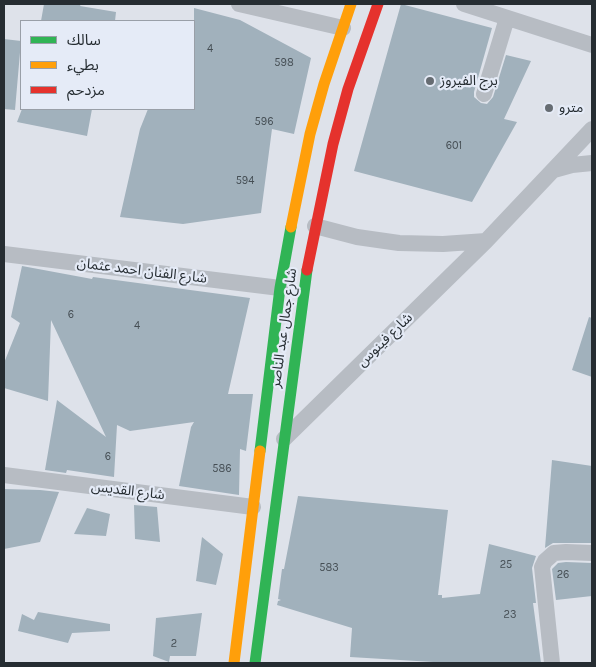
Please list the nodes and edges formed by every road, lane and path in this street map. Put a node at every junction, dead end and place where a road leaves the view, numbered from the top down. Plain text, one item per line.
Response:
1 (239, 4) edge
2 (351, 4) edge
3 (378, 4) edge
4 (464, 4) edge
5 (507, 18) junction
6 (343, 28) junction
7 (592, 45) edge
8 (484, 94) dead end
9 (592, 129) edge
10 (592, 163) edge
11 (552, 171) junction
12 (315, 226) junction
13 (486, 241) junction
14 (4, 254) edge
15 (280, 288) junction
16 (284, 439) junction
17 (4, 475) edge
18 (253, 507) junction
19 (592, 553) edge
20 (234, 663) edge
21 (255, 663) edge
22 (552, 663) edge

1 - 6 street
2 - 6 main road, شارع جمال عبد الناصر
3 - 12 main road, شارع جمال عبد الناصر
4 - 5 street
5 - 7 street
5 - 8 street
6 - 15 main road, شارع جمال عبد الناصر
9 - 11 street, شارع فينوس
10 - 11 street
11 - 13 street, شارع فينوس
12 - 13 street
12 - 16 main road, شارع جمال عبد الناصر
13 - 16 street, شارع فينوس
14 - 15 street, شارع الفنان احمد عثمان
15 - 18 main road, شارع جمال عبد الناصر
16 - 21 main road, شارع جمال عبد الناصر
17 - 18 street, شارع القديس
18 - 20 main road, شارع جمال عبد الناصر
19 - 22 street

